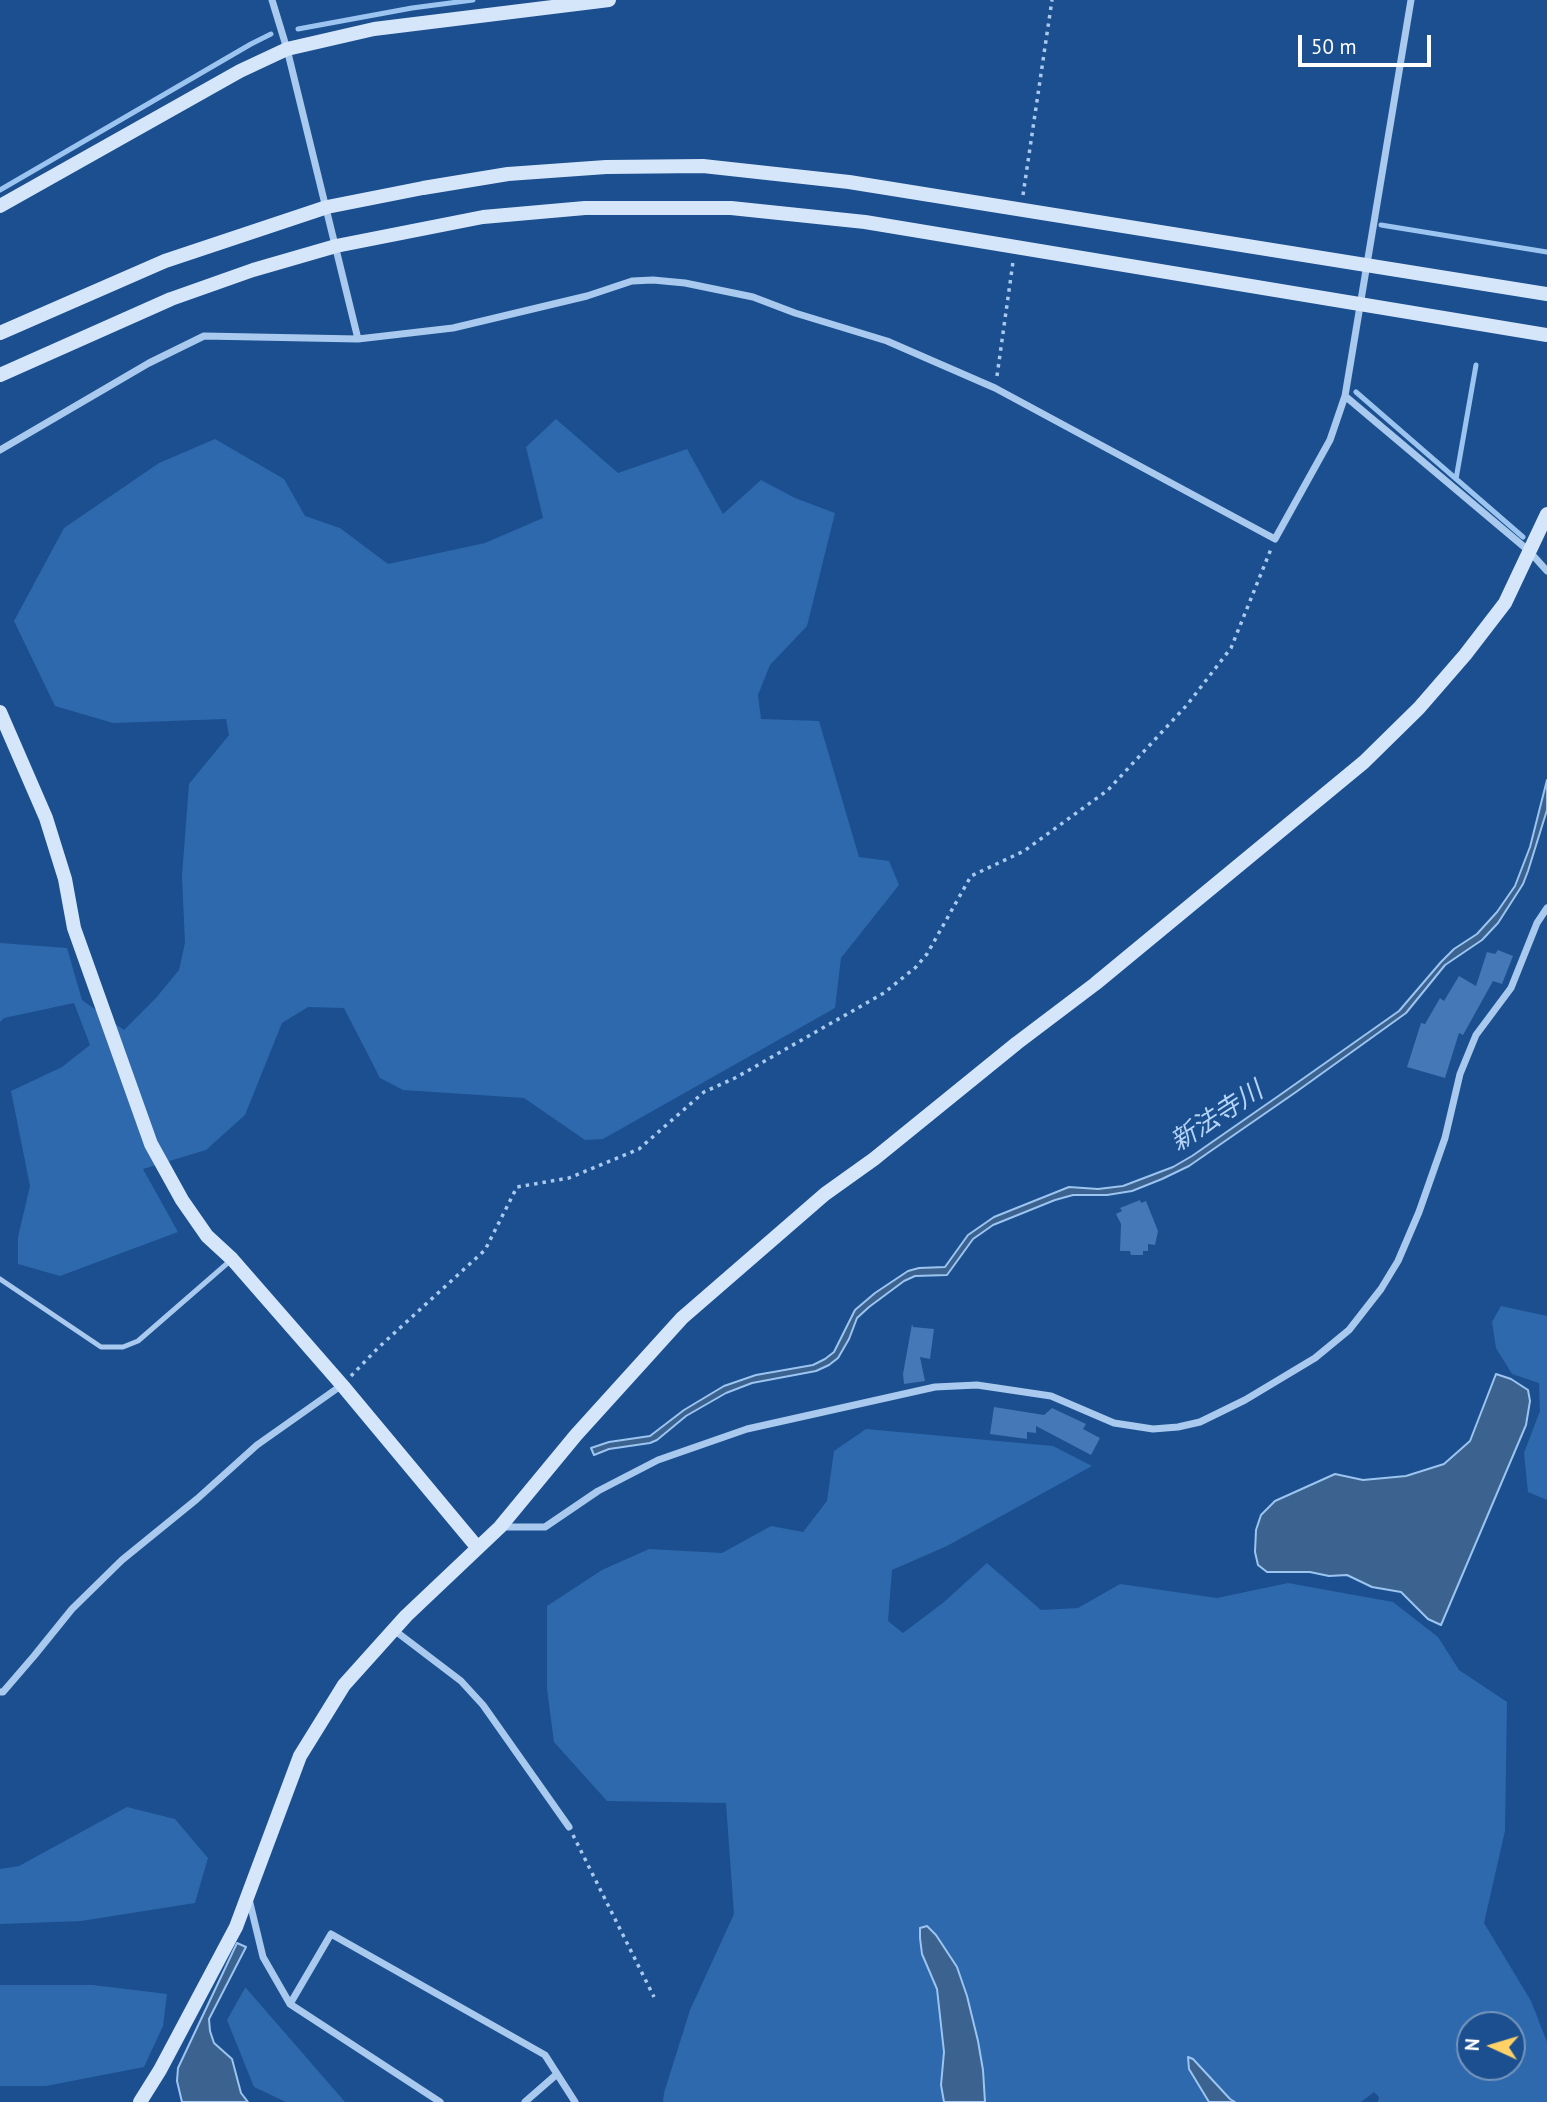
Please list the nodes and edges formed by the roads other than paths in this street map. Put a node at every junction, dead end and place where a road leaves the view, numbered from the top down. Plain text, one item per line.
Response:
1 (272, 0) edge
2 (609, 0) edge
3 (1411, 0) edge
4 (287, 49) junction
5 (0, 206) edge
6 (327, 207) junction
7 (336, 246) junction
8 (1366, 266) junction
9 (1547, 294) edge
10 (1362, 305) junction
11 (0, 333) edge
12 (1547, 335) edge
13 (358, 339) junction
14 (0, 376) edge
15 (1345, 396) junction
16 (0, 450) edge
17 (1547, 514) edge
18 (1529, 551) junction
19 (1547, 570) edge
20 (0, 712) edge
21 (1547, 908) edge
22 (232, 1259) junction
23 (0, 1279) edge
24 (342, 1385) junction
25 (500, 1527) junction
26 (477, 1547) junction
27 (394, 1630) junction
28 (0, 1692) edge
29 (569, 1827) road end
30 (248, 1895) junction
31 (290, 2004) junction
32 (557, 2074) junction
33 (140, 2102) edge
34 (440, 2102) edge
35 (525, 2102) edge
36 (575, 2102) edge

1 - 4 street
2 - 4 street
3 - 8 street
4 - 5 street
4 - 6 street
6 - 7 street
6 - 8 street
6 - 11 street
7 - 10 street
7 - 13 street
7 - 14 street
8 - 9 street
8 - 10 street
10 - 12 street
10 - 15 street
13 - 15 street
13 - 16 street
15 - 18 street
17 - 18 street
18 - 19 street
18 - 25 street
20 - 22 street
21 - 25 street
22 - 23 lane
22 - 24 street
24 - 26 street
24 - 28 street
25 - 26 street
26 - 27 street
27 - 29 street
27 - 30 street
30 - 31 street
30 - 33 street
31 - 32 street
31 - 34 street
32 - 35 street
32 - 36 street

